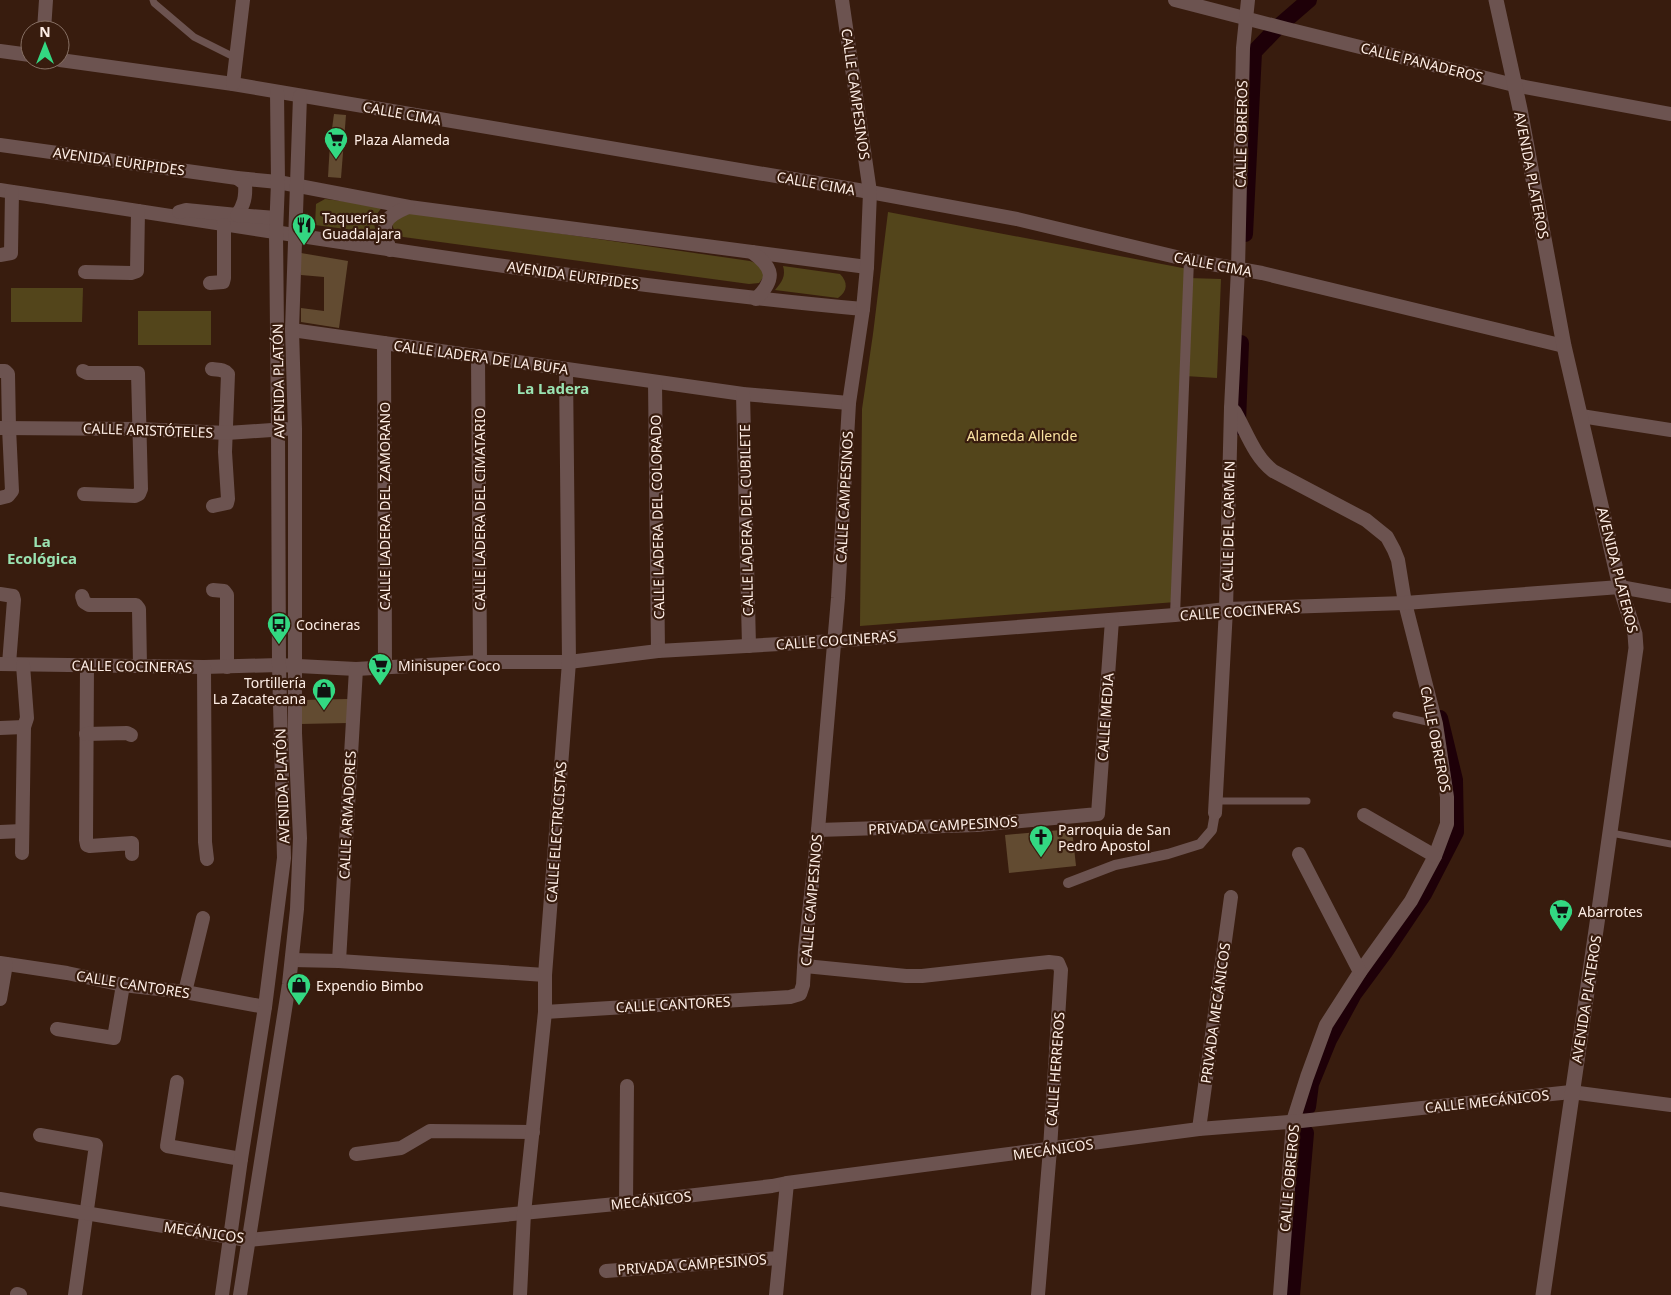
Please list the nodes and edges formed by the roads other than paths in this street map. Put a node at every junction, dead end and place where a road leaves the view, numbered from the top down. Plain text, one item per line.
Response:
1 (46, 0) edge
2 (153, 0) edge
3 (243, 0) edge
4 (842, 0) edge
5 (1175, 0) edge
6 (1248, 0) edge
7 (1496, 0) edge
8 (1246, 18) junction
9 (45, 20) edge
10 (0, 51) edge
11 (20, 54) edge
12 (236, 58) junction
13 (70, 61) edge
14 (233, 84) junction
15 (1514, 85) junction
16 (276, 92) junction
17 (300, 96) junction
18 (1671, 114) edge
19 (0, 145) edge
20 (237, 178) junction
21 (278, 182) junction
22 (296, 186) junction
23 (6, 191) edge
24 (870, 192) junction
25 (409, 207) junction
26 (138, 211) junction
27 (164, 215) junction
28 (237, 215) junction
29 (224, 225) junction
30 (276, 225) junction
31 (295, 235) junction
32 (390, 250) junction
33 (751, 251) junction
34 (0, 255) edge
35 (1188, 260) junction
36 (867, 267) junction
37 (1238, 269) junction
38 (85, 272) dead end
39 (210, 283) dead end
40 (756, 299) junction
41 (863, 309) junction
42 (292, 330) junction
43 (384, 343) junction
44 (1564, 346) junction
45 (478, 356) junction
46 (566, 369) junction
47 (212, 370) dead end
48 (0, 371) edge
49 (83, 371) dead end
50 (655, 382) junction
51 (743, 394) junction
52 (849, 403) junction
53 (1231, 408) junction
54 (1581, 416) junction
55 (4, 428) edge
56 (138, 429) junction
57 (278, 429) junction
58 (295, 429) junction
59 (1671, 430) edge
60 (227, 433) junction
61 (84, 494) dead end
62 (0, 498) edge
63 (213, 506) dead end
64 (1620, 587) junction
65 (213, 590) dead end
66 (0, 594) edge
67 (82, 596) dead end
68 (1671, 596) edge
69 (1405, 603) junction
70 (1226, 609) junction
71 (1175, 615) junction
72 (1112, 620) junction
73 (834, 641) junction
74 (749, 646) junction
75 (658, 652) junction
76 (480, 662) junction
77 (569, 662) junction
78 (4, 664) edge
79 (23, 665) junction
80 (279, 665) junction
81 (87, 666) junction
82 (140, 666) junction
83 (295, 666) junction
84 (204, 667) junction
85 (227, 667) junction
86 (385, 668) junction
87 (356, 669) junction
88 (1396, 715) dead end
89 (1436, 724) junction
90 (24, 727) junction
91 (0, 728) edge
92 (86, 734) junction
93 (131, 735) dead end
94 (1307, 801) dead end
95 (1215, 807) junction
96 (1098, 814) joint
97 (1364, 815) dead end
98 (818, 830) junction
99 (22, 831) junction
100 (0, 832) edge
101 (1611, 834) junction
102 (1671, 844) edge
103 (132, 848) dead end
104 (22, 853) dead end
105 (1299, 854) dead end
106 (1435, 856) junction
107 (208, 859) dead end
108 (1068, 883) dead end
109 (1231, 897) dead end
110 (203, 918) dead end
111 (292, 960) junction
112 (339, 961) junction
113 (3, 963) edge
114 (805, 966) junction
115 (1360, 972) junction
116 (545, 975) junction
117 (123, 985) junction
118 (185, 992) junction
119 (800, 994) joint
120 (0, 999) edge
121 (265, 1007) junction
122 (545, 1012) junction
123 (57, 1029) dead end
124 (177, 1082) dead end
125 (627, 1086) dead end
126 (1571, 1092) junction
127 (1671, 1105) edge
128 (1298, 1121) junction
129 (1198, 1129) junction
130 (532, 1132) junction
131 (40, 1135) dead end
132 (1050, 1149) junction
133 (356, 1154) dead end
134 (241, 1159) junction
135 (787, 1183) junction
136 (0, 1199) edge
137 (626, 1203) junction
138 (524, 1213) junction
139 (86, 1214) junction
140 (230, 1238) junction
141 (248, 1240) junction
142 (779, 1258) junction
143 (606, 1271) dead end
144 (75, 1295) edge
145 (222, 1295) edge
146 (240, 1295) edge
147 (520, 1295) edge
148 (776, 1295) edge
149 (1038, 1295) edge
150 (1280, 1295) edge
151 (1543, 1295) edge

1 - 9 street
2 - 12 lane
3 - 12 street
4 - 24 street, CALLE CAMPESINOS
5 - 8 street, CALLE PANADEROS
6 - 8 street, CALLE OBREROS
7 - 15 street, AVENIDA PLATEROS
8 - 15 street, CALLE PANADEROS
8 - 37 street, CALLE OBREROS
10 - 11 street
12 - 14 street
13 - 14 street, CALLE CIMA
14 - 16 street, CALLE CIMA
15 - 18 street, CALLE PANADEROS
15 - 44 street, AVENIDA PLATEROS
16 - 17 street, CALLE CIMA
16 - 21 street, AVENIDA PLATÓN
17 - 22 street, AVENIDA PLATÓN
17 - 24 street, CALLE CIMA
19 - 20 street, AVENIDA EURIPIDES
20 - 21 street, AVENIDA EURIPIDES
20 - 28 street
21 - 22 street, AVENIDA EURIPIDES
21 - 30 street, AVENIDA PLATÓN
22 - 25 street, AVENIDA EURIPIDES
22 - 31 street, AVENIDA PLATÓN
23 - 26 street, AVENIDA EURIPIDES
23 - 34 street
24 - 35 street, CALLE CIMA
24 - 36 street, CALLE CAMPESINOS
25 - 32 street
25 - 33 street, AVENIDA EURIPIDES
26 - 27 street, AVENIDA EURIPIDES
26 - 38 street
27 - 28 street, AVENIDA EURIPIDES
27 - 29 street, AVENIDA EURIPIDES
28 - 30 street, AVENIDA EURIPIDES
29 - 30 street, AVENIDA EURIPIDES
29 - 39 street
30 - 31 street, AVENIDA EURIPIDES
30 - 57 street, AVENIDA PLATÓN
31 - 32 street, AVENIDA EURIPIDES
31 - 42 street, AVENIDA PLATÓN
32 - 40 street, AVENIDA EURIPIDES
33 - 36 street, AVENIDA EURIPIDES
33 - 40 street
35 - 37 street, CALLE CIMA
35 - 71 street
36 - 41 street, CALLE CAMPESINOS
37 - 44 street, CALLE CIMA
37 - 53 street, CALLE DEL CARMEN
40 - 41 street, AVENIDA EURIPIDES
41 - 52 street, CALLE CAMPESINOS
42 - 43 street, CALLE LADERA DE LA BUFA
42 - 58 street, AVENIDA PLATÓN
43 - 45 street, CALLE LADERA DE LA BUFA
43 - 86 street, CALLE LADERA DEL ZAMORANO
44 - 54 street, AVENIDA PLATEROS
45 - 46 street, CALLE LADERA DE LA BUFA
45 - 76 street, CALLE LADERA DEL CIMATARIO
46 - 50 street, CALLE LADERA DE LA BUFA
46 - 77 street, CALLE ELECTRICISTAS
47 - 60 street
48 - 55 street
49 - 56 street
50 - 51 street, CALLE LADERA DE LA BUFA
50 - 75 street, CALLE LADERA DEL COLORADO
51 - 52 street, CALLE LADERA DE LA BUFA
51 - 74 street, CALLE LADERA DEL CUBILETE
52 - 73 street, CALLE CAMPESINOS
53 - 69 street, CALLE OBREROS
53 - 70 street, CALLE DEL CARMEN
54 - 59 street
54 - 64 street, AVENIDA PLATEROS
55 - 56 street, CALLE ARISTÓTELES
55 - 62 street
56 - 60 street, CALLE ARISTÓTELES
56 - 61 street
57 - 58 street, CALLE ARISTÓTELES
57 - 60 street, CALLE ARISTÓTELES
57 - 80 street, AVENIDA PLATÓN
58 - 83 street, AVENIDA PLATÓN
60 - 63 street
64 - 68 street, CALLE COCINERAS
64 - 69 street, CALLE COCINERAS
64 - 101 street, AVENIDA PLATEROS
65 - 85 street
66 - 78 street
67 - 82 street
69 - 70 street, CALLE COCINERAS
69 - 89 street, CALLE OBREROS
70 - 71 street, CALLE COCINERAS
70 - 95 street, CALLE DEL CARMEN
71 - 72 street, CALLE COCINERAS
72 - 73 street, CALLE COCINERAS
72 - 96 street, CALLE MEDIA
73 - 74 street, CALLE COCINERAS
73 - 98 street, CALLE CAMPESINOS
74 - 75 street, CALLE COCINERAS
75 - 77 street, CALLE COCINERAS
76 - 77 street, CALLE COCINERAS
76 - 86 street, CALLE COCINERAS
77 - 116 street, CALLE ELECTRICISTAS
78 - 79 street, CALLE COCINERAS
79 - 81 street, CALLE COCINERAS
79 - 90 street
80 - 83 street, CALLE COCINERAS
80 - 85 street, CALLE COCINERAS
80 - 121 street, AVENIDA PLATÓN
81 - 82 street, CALLE COCINERAS
81 - 92 street
82 - 84 street, CALLE COCINERAS
83 - 87 street, CALLE COCINERAS
83 - 111 street, AVENIDA PLATÓN
84 - 85 street, CALLE COCINERAS
84 - 107 street
86 - 87 street, CALLE COCINERAS
87 - 112 street, CALLE ARMADORES
88 - 89 lane
89 - 106 street, CALLE OBREROS
90 - 91 street
90 - 99 street
92 - 93 street
92 - 103 street
94 - 95 lane
95 - 108 street
96 - 98 street, PRIVADA CAMPESINOS
97 - 106 street
98 - 114 street, CALLE CAMPESINOS
99 - 100 street
99 - 104 street
101 - 102 lane
101 - 126 street, AVENIDA PLATEROS
105 - 115 street
106 - 115 street, CALLE OBREROS
109 - 129 street, PRIVADA MECÁNICOS
110 - 118 street
111 - 112 street
111 - 141 street, AVENIDA PLATÓN
112 - 116 street
113 - 117 street, CALLE CANTORES
113 - 120 street
114 - 119 street, CALLE CAMPESINOS
114 - 132 street, CALLE HERREROS
115 - 128 street, CALLE OBREROS
116 - 122 street, CALLE ELECTRICISTAS
117 - 118 street, CALLE CANTORES
117 - 123 street
118 - 121 street, CALLE CANTORES
119 - 122 street, CALLE CANTORES
121 - 134 street, AVENIDA PLATÓN
122 - 130 street, CALLE ELECTRICISTAS
124 - 134 street
125 - 137 street
126 - 127 street, CALLE MECÁNICOS
126 - 128 street, CALLE MECÁNICOS
126 - 151 street, AVENIDA PLATEROS
128 - 129 street, MECÁNICOS
128 - 150 street, CALLE OBREROS
129 - 132 street, MECÁNICOS
130 - 133 street
130 - 138 street, CALLE ELECTRICISTAS
131 - 139 street
132 - 135 street, MECÁNICOS
132 - 149 street, CALLE HERREROS
134 - 140 street, AVENIDA PLATÓN
135 - 137 street, MECÁNICOS
135 - 142 street
136 - 139 street, MECÁNICOS
137 - 138 street, MECÁNICOS
138 - 141 street, MECÁNICOS
138 - 147 street, CALLE ELECTRICISTAS
139 - 140 street, MECÁNICOS
139 - 144 street
140 - 141 street, MECÁNICOS
140 - 145 street, AVENIDA PLATÓN
141 - 146 street, AVENIDA PLATÓN
142 - 143 street, PRIVADA CAMPESINOS
142 - 148 street

